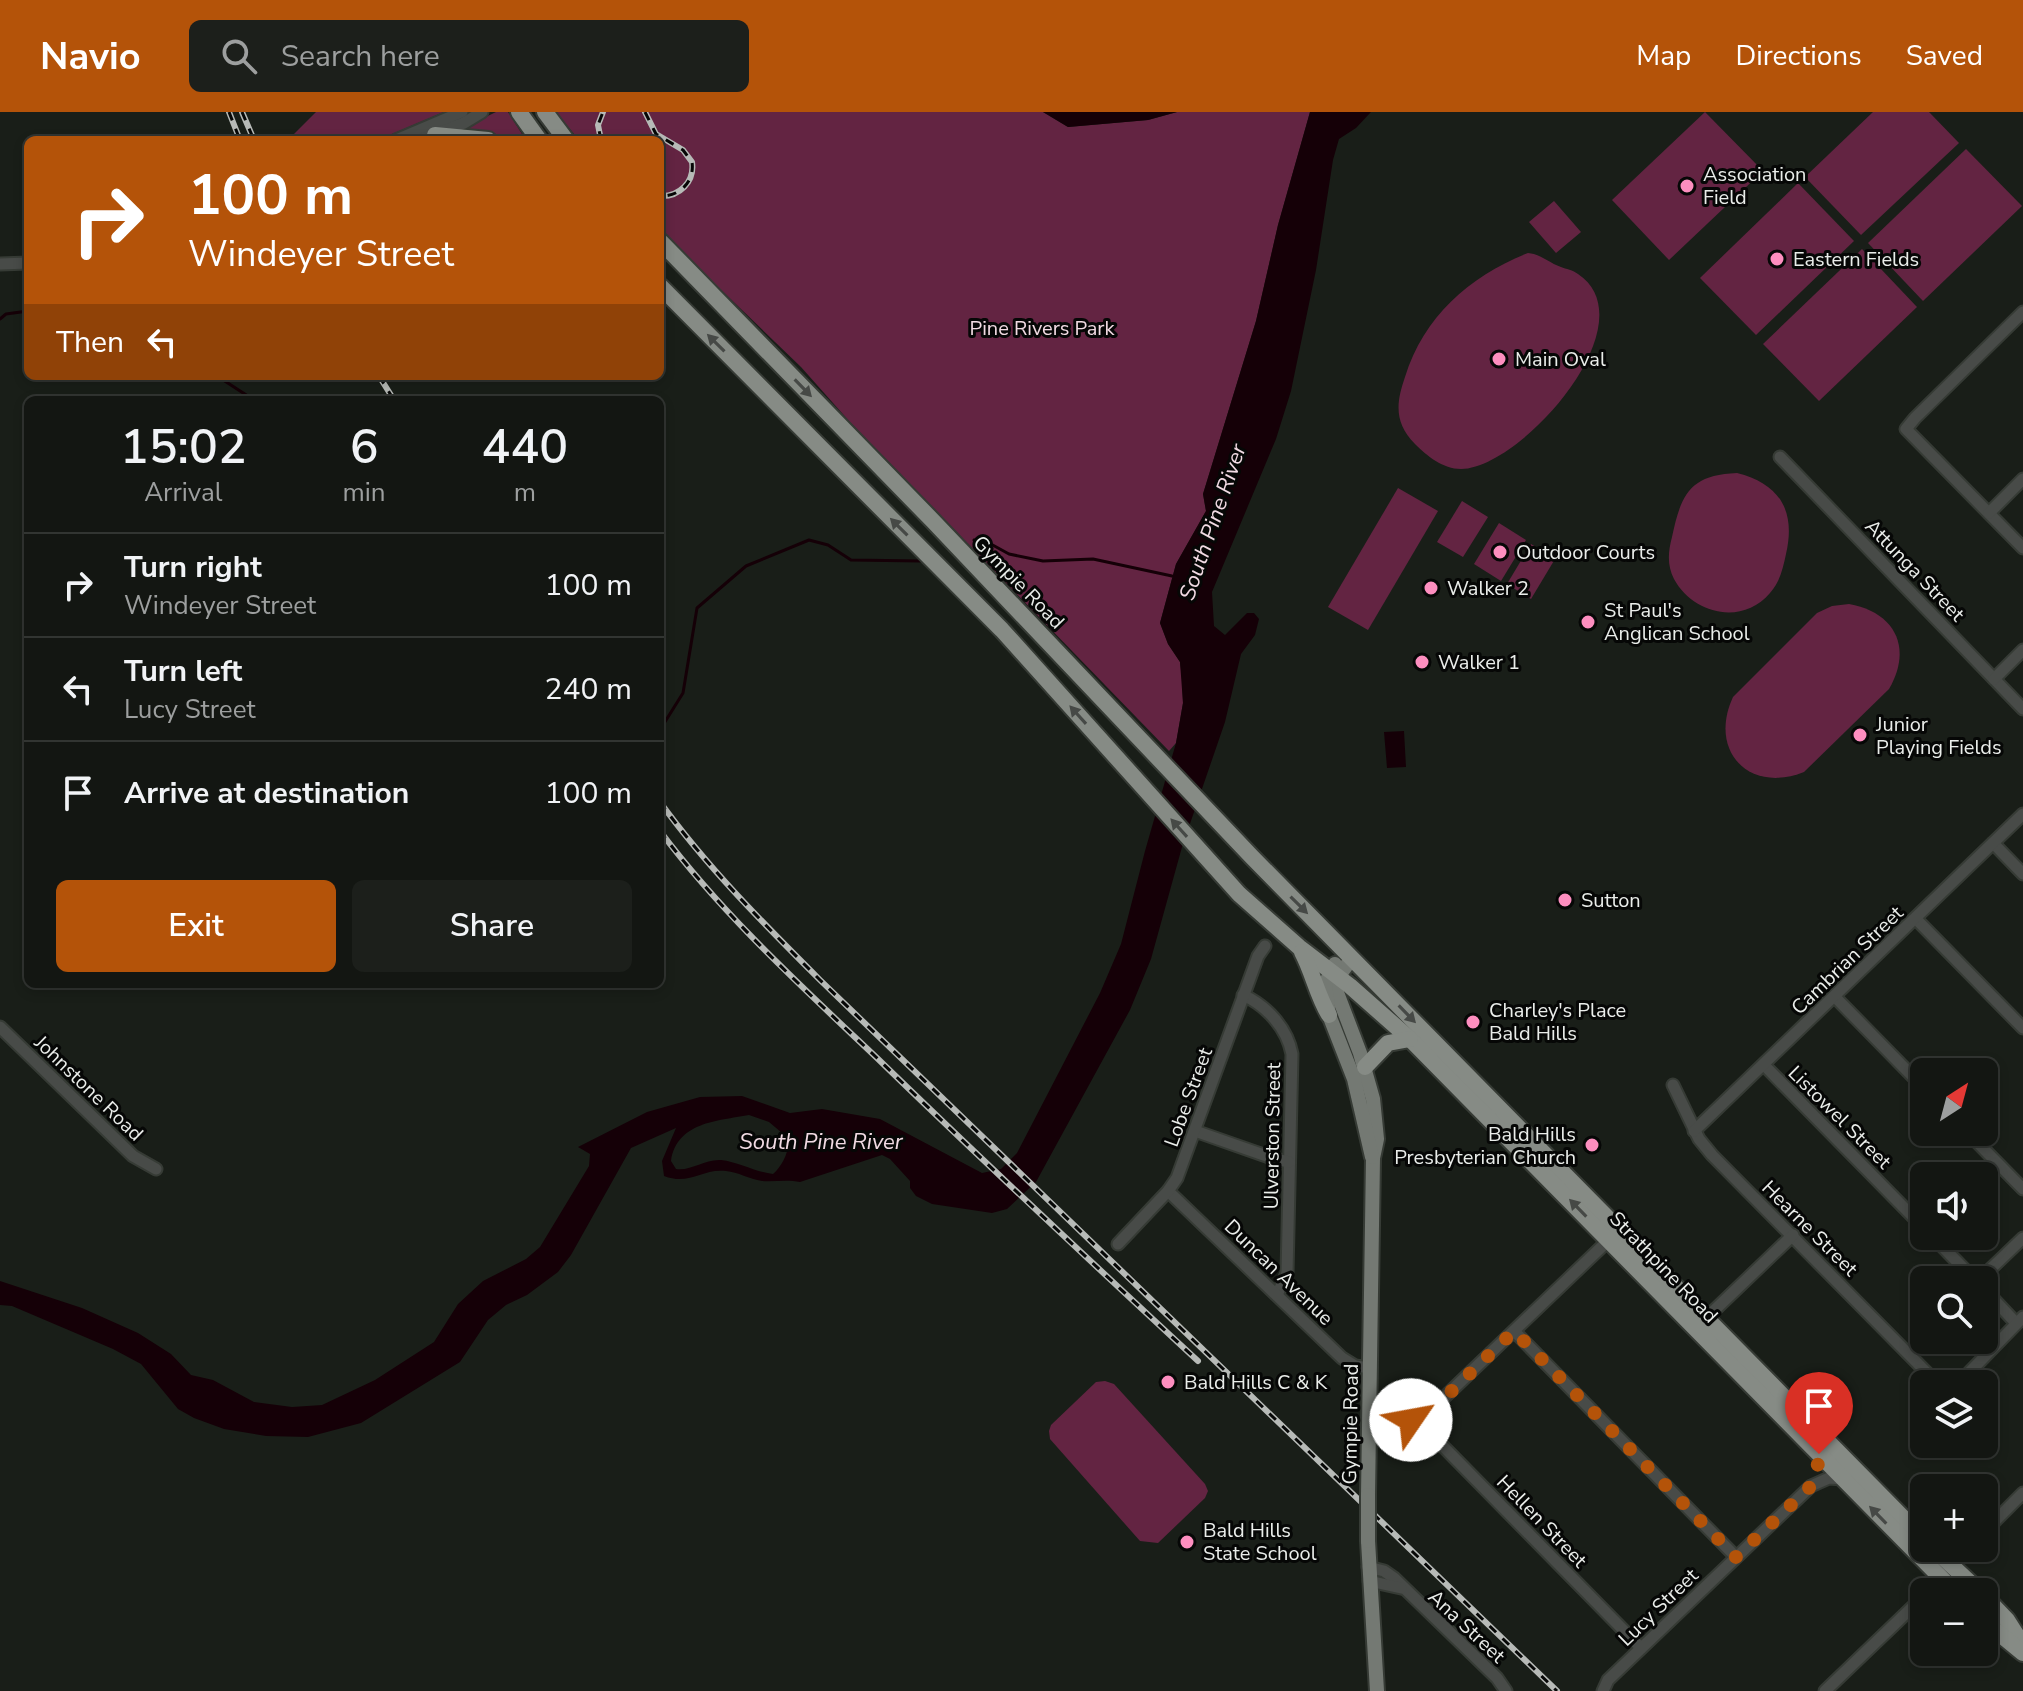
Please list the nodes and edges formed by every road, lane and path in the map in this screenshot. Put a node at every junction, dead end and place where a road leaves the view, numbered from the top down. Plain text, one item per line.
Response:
1 (462, 112) edge
2 (482, 112) edge
3 (519, 112) edge
4 (545, 112) edge
5 (405, 136) edge
6 (429, 136) edge
7 (536, 136) edge
8 (563, 136) edge
9 (664, 245) edge
10 (24, 263) edge
11 (0, 264) edge
12 (664, 290) edge
13 (2023, 312) edge
14 (1780, 457) dead end
15 (2023, 479) edge
16 (1989, 513) junction
17 (2023, 548) edge
18 (2023, 650) edge
19 (1994, 679) junction
20 (2023, 709) edge
21 (2023, 814) edge
22 (1993, 843) junction
23 (2023, 874) edge
24 (1916, 919) junction
25 (1265, 946) dead end
26 (1299, 947) junction
27 (1350, 955) junction
28 (1334, 974) junction
29 (1243, 995) junction
30 (1835, 997) junction
31 (1329, 1015) junction
32 (0, 1027) edge
33 (2023, 1028) edge
34 (1410, 1039) junction
35 (1764, 1065) junction
36 (1365, 1067) junction
37 (1910, 1074) edge
38 (1673, 1085) dead end
39 (1195, 1131) junction
40 (1694, 1131) junction
41 (1981, 1146) edge
42 (1373, 1158) junction
43 (1289, 1162) junction
44 (156, 1169) dead end
45 (2023, 1189) edge
46 (1168, 1191) junction
47 (1910, 1214) edge
48 (1614, 1235) junction
49 (1793, 1235) junction
50 (2023, 1238) edge
51 (1118, 1244) dead end
52 (1946, 1250) edge
53 (1963, 1266) edge
54 (1992, 1266) edge
55 (1277, 1295) junction
56 (1998, 1301) edge
57 (2020, 1320) edge
58 (1701, 1324) junction
59 (1514, 1331) junction
60 (1371, 1368) junction
61 (1924, 1370) edge
62 (1972, 1370) edge
63 (1421, 1417) junction
64 (1370, 1418) junction
65 (1819, 1454) junction
66 (1845, 1480) junction
67 (1811, 1486) junction
68 (2023, 1493) edge
69 (1998, 1518) edge
70 (1910, 1526) edge
71 (1736, 1557) junction
72 (1941, 1562) edge
73 (1956, 1562) edge
74 (1946, 1572) junction
75 (1368, 1574) junction
76 (1941, 1578) edge
77 (1949, 1578) edge
78 (1956, 1578) edge
79 (1910, 1609) edge
80 (1998, 1614) edge
81 (1998, 1629) edge
82 (2018, 1640) edge
83 (1641, 1648) junction
84 (2023, 1667) edge
85 (1377, 1691) edge
86 (1506, 1691) edge
87 (1603, 1691) edge
88 (1825, 1691) edge

1 - 5 street
2 - 6 street
3 - 7 highway
4 - 8 highway
9 -> 27 highway, Gympie Road
10 - 11 street
26 -> 12 highway
13 - 16 street
14 - 19 street, Attunga Street
15 - 16 street
16 - 17 street
18 - 19 street
19 - 20 street, Attunga Street
21 - 22 street, Cambrian Street
22 - 23 street
22 - 24 street, Cambrian Street
24 - 30 street, Cambrian Street
24 - 33 street
25 - 29 street, Lobe Street
26 - 28 highway
26 - 31 highway
27 - 28 main road
27 -> 48 highway, Strathpine Road
28 - 31 main road, Gympie Road
28 - 34 highway, Strathpine Road
28 - 36 main road, Gympie Road
29 - 39 street, Lobe Street
29 - 43 street, Ulverston Street
30 - 35 street, Cambrian Street
30 - 37 street
31 - 42 main road, Gympie Road
32 - 44 street, Johnstone Road
34 - 36 highway
48 -> 34 highway, Strathpine Road
35 - 40 street, Cambrian Street
35 - 47 street, Listowel Street
36 - 42 main road, Gympie Road
38 - 40 street, Hearne Street
39 - 43 street
39 - 46 street, Lobe Street
40 - 49 street, Hearne Street
41 - 45 street
42 - 60 main road, Gympie Road
43 - 55 street, Ulverston Street
46 - 51 street, Lobe Street
46 - 55 street, Duncan Avenue
48 - 58 highway, Strathpine Road
48 - 59 street
49 - 58 street
49 - 61 street, Hearne Street
50 - 54 street
52 - 53 street
55 - 60 street, Duncan Avenue
56 - 57 street
57 - 62 street
58 - 65 highway, Strathpine Road
58 - 70 highway, Strathpine Road
59 - 63 street
59 - 71 street
60 - 64 main road, Gympie Road
63 - 64 street
63 - 83 street, Hellen Street
64 - 75 main road, Gympie Road, bridge
65 - 66 highway, Strathpine Road
65 - 67 street
66 - 67 street
74 -> 66 highway, Strathpine Road
67 - 71 street, Lucy Street
68 - 69 street
71 - 83 street, Lucy Street
72 - 74 highway, Strathpine Road
73 - 74 street
74 - 76 street
74 - 77 highway, Strathpine Road
74 - 78 highway, Strathpine Road
75 - 85 main road, Gympie Road
75 - 86 street, Ana Street
79 - 88 street
80 - 82 highway, Strathpine Road
81 - 82 highway
82 - 84 highway
83 - 87 street, Lucy Street

